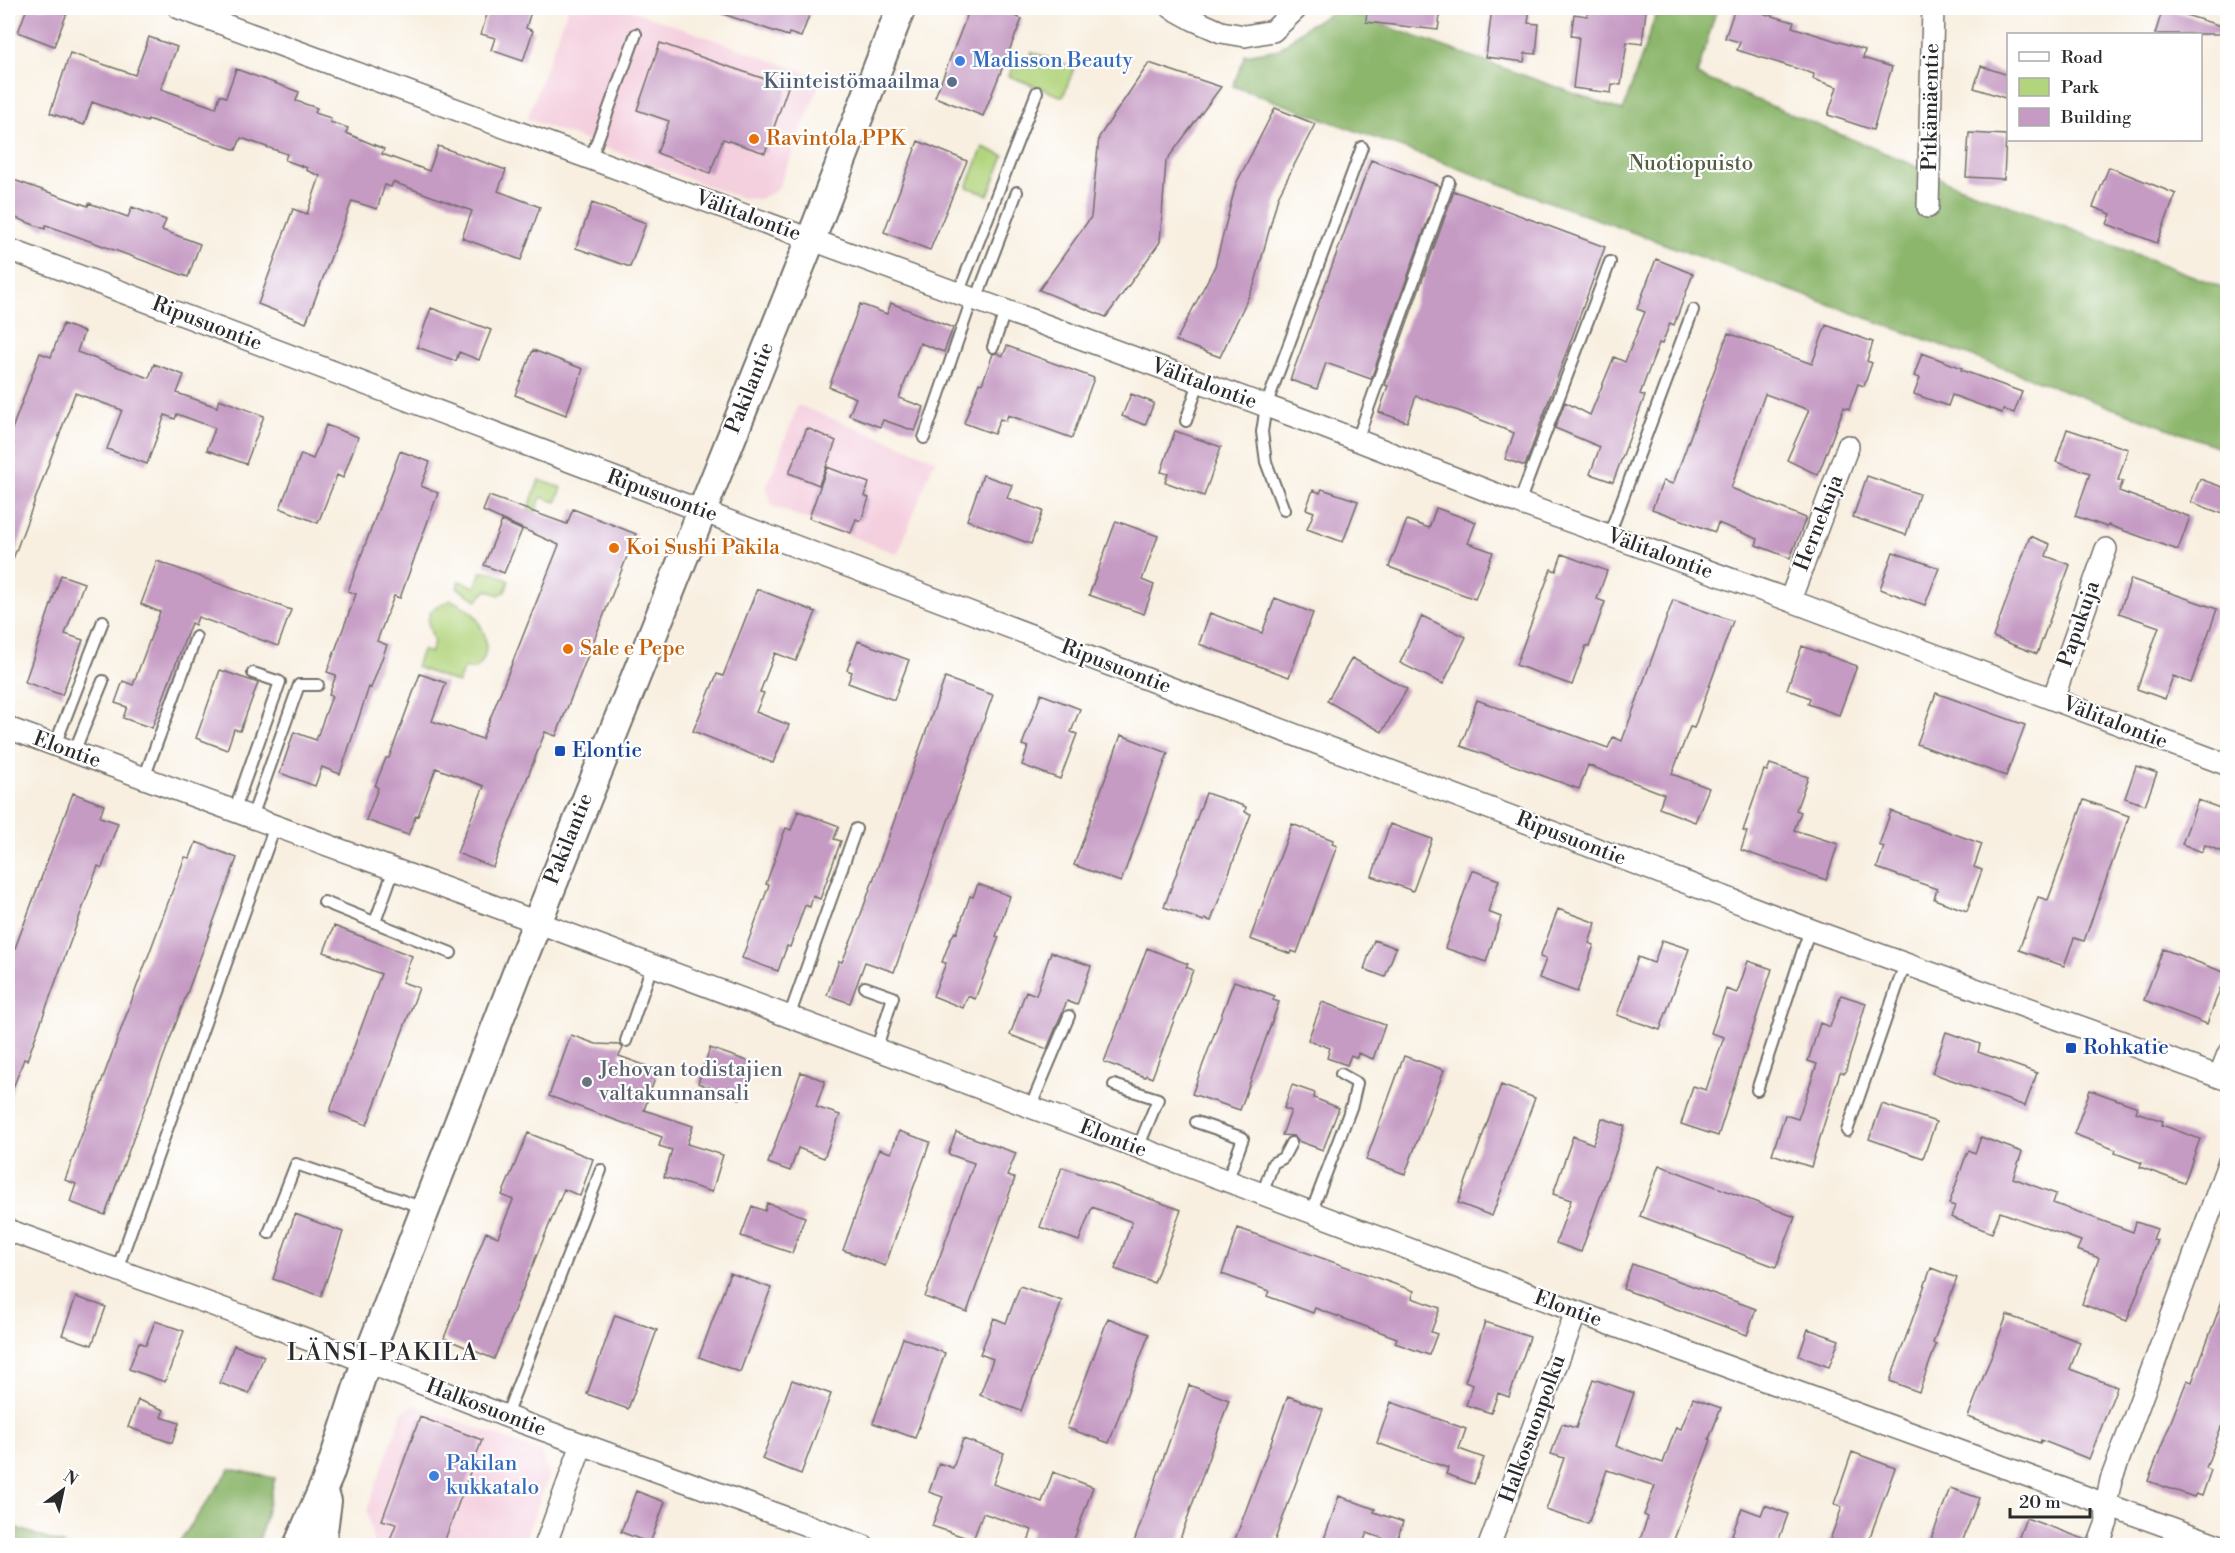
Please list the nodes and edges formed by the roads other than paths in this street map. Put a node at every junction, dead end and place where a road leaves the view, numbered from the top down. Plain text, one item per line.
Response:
1 (179, 8) edge
2 (901, 8) edge
3 (1172, 8) edge
4 (1297, 8) edge
5 (1933, 8) edge
6 (636, 34) dead end
7 (1037, 92) dead end
8 (1362, 147) dead end
9 (591, 159) junction
10 (1449, 182) dead end
11 (1017, 192) dead end
12 (1928, 207) dead end
13 (811, 239) junction
14 (8, 249) edge
15 (1610, 262) dead end
16 (969, 297) junction
17 (1693, 310) dead end
18 (1005, 311) junction
19 (993, 347) dead end
20 (1199, 382) junction
21 (1266, 406) junction
22 (1186, 421) dead end
23 (924, 438) dead end
24 (1357, 440) junction
25 (1848, 446) dead end
26 (1519, 503) junction
27 (1284, 510) dead end
28 (700, 511) junction
29 (1609, 536) junction
30 (2106, 549) dead end
31 (1790, 600) junction
32 (103, 621) dead end
33 (196, 637) dead end
34 (253, 673) dead end
35 (103, 681) dead end
36 (318, 686) dead end
37 (2053, 699) junction
38 (8, 728) edge
39 (64, 749) junction
40 (2228, 765) edge
41 (144, 778) junction
42 (243, 814) junction
43 (275, 826) junction
44 (856, 830) dead end
45 (394, 870) junction
46 (324, 902) dead end
47 (375, 922) junction
48 (536, 922) junction
49 (1810, 929) junction
50 (451, 952) dead end
51 (1905, 964) junction
52 (652, 966) junction
53 (865, 987) dead end
54 (1069, 1016) dead end
55 (789, 1017) junction
56 (626, 1041) dead end
57 (876, 1050) junction
58 (2228, 1054) edge
59 (1341, 1074) dead end
60 (2223, 1079) edge
61 (1114, 1085) dead end
62 (1757, 1090) dead end
63 (1030, 1108) junction
64 (1197, 1122) dead end
65 (1847, 1131) dead end
66 (1291, 1143) dead end
67 (1138, 1148) junction
68 (2228, 1164) edge
69 (601, 1170) dead end
70 (1227, 1182) junction
71 (1262, 1195) junction
72 (425, 1208) junction
73 (1311, 1213) junction
74 (8, 1230) edge
75 (269, 1233) dead end
76 (117, 1270) junction
77 (1576, 1312) junction
78 (366, 1362) junction
79 (506, 1416) junction
80 (582, 1444) junction
81 (330, 1474) junction
82 (2106, 1503) junction
83 (297, 1545) edge
84 (321, 1545) edge
85 (546, 1545) edge
86 (864, 1545) edge
87 (1489, 1545) edge
88 (2098, 1545) edge
89 (2220, 1545) edge

1 - 9 street, Välitalontie
2 - 13 main road, Pakilantie
3 - 4 street
5 - 12 street, Pitkämäentie
6 - 9 lane
7 - 16 lane
8 - 21 lane
9 - 13 street, Välitalontie
10 - 24 lane
11 - 16 lane
13 - 16 street, Välitalontie
13 - 28 main road, Pakilantie
14 - 28 street, Ripusuontie
15 - 26 lane
16 - 18 street, Välitalontie
16 - 23 lane
17 - 29 lane
18 - 19 lane
18 - 20 street, Välitalontie
20 - 21 street, Välitalontie
20 - 22 lane
21 - 24 street, Välitalontie
21 - 27 lane
24 - 26 street, Välitalontie
25 - 31 street, Hernekuja
26 - 29 street, Välitalontie
28 - 48 main road, Pakilantie
28 - 49 street, Ripusuontie
29 - 31 street, Välitalontie
30 - 37 street, Papukuja
31 - 37 street, Välitalontie
32 - 39 lane
33 - 41 lane
34 - 42 lane
35 - 39 lane
36 - 42 lane
37 - 40 street, Välitalontie
38 - 39 street, Elontie
39 - 41 street, Elontie
41 - 42 street, Elontie
42 - 43 street, Elontie
43 - 45 street, Elontie
43 - 76 lane
44 - 55 lane
45 - 47 lane
45 - 48 street, Elontie
46 - 47 lane
47 - 50 lane
48 - 52 street, Elontie
48 - 72 main road, Pakilantie
49 - 51 street, Ripusuontie
49 - 62 lane
51 - 60 street, Ripusuontie
51 - 65 lane
52 - 55 street, Elontie
52 - 56 lane
53 - 57 lane
54 - 63 lane
55 - 57 street, Elontie
57 - 63 street, Elontie
58 - 60 street
59 - 73 lane
61 - 67 lane
63 - 67 street, Elontie
64 - 70 lane
66 - 71 lane
67 - 70 street, Elontie
68 - 82 street
69 - 79 lane
70 - 71 street, Elontie
71 - 73 street, Elontie
72 - 75 lane
72 - 78 main road, Pakilantie
73 - 77 street, Elontie
74 - 76 street, Halkosuontie
76 - 78 street, Halkosuontie
77 - 82 street, Elontie
77 - 87 street, Halkosuonpolku
78 - 79 street, Halkosuontie
78 - 81 main road, Pakilantie
79 - 80 street, Halkosuontie
80 - 85 street
80 - 86 street, Halkosuontie
81 - 83 main road, Pakilantie
81 - 84 main road, Pakilantie
82 - 88 street
82 - 89 street, Elontie

